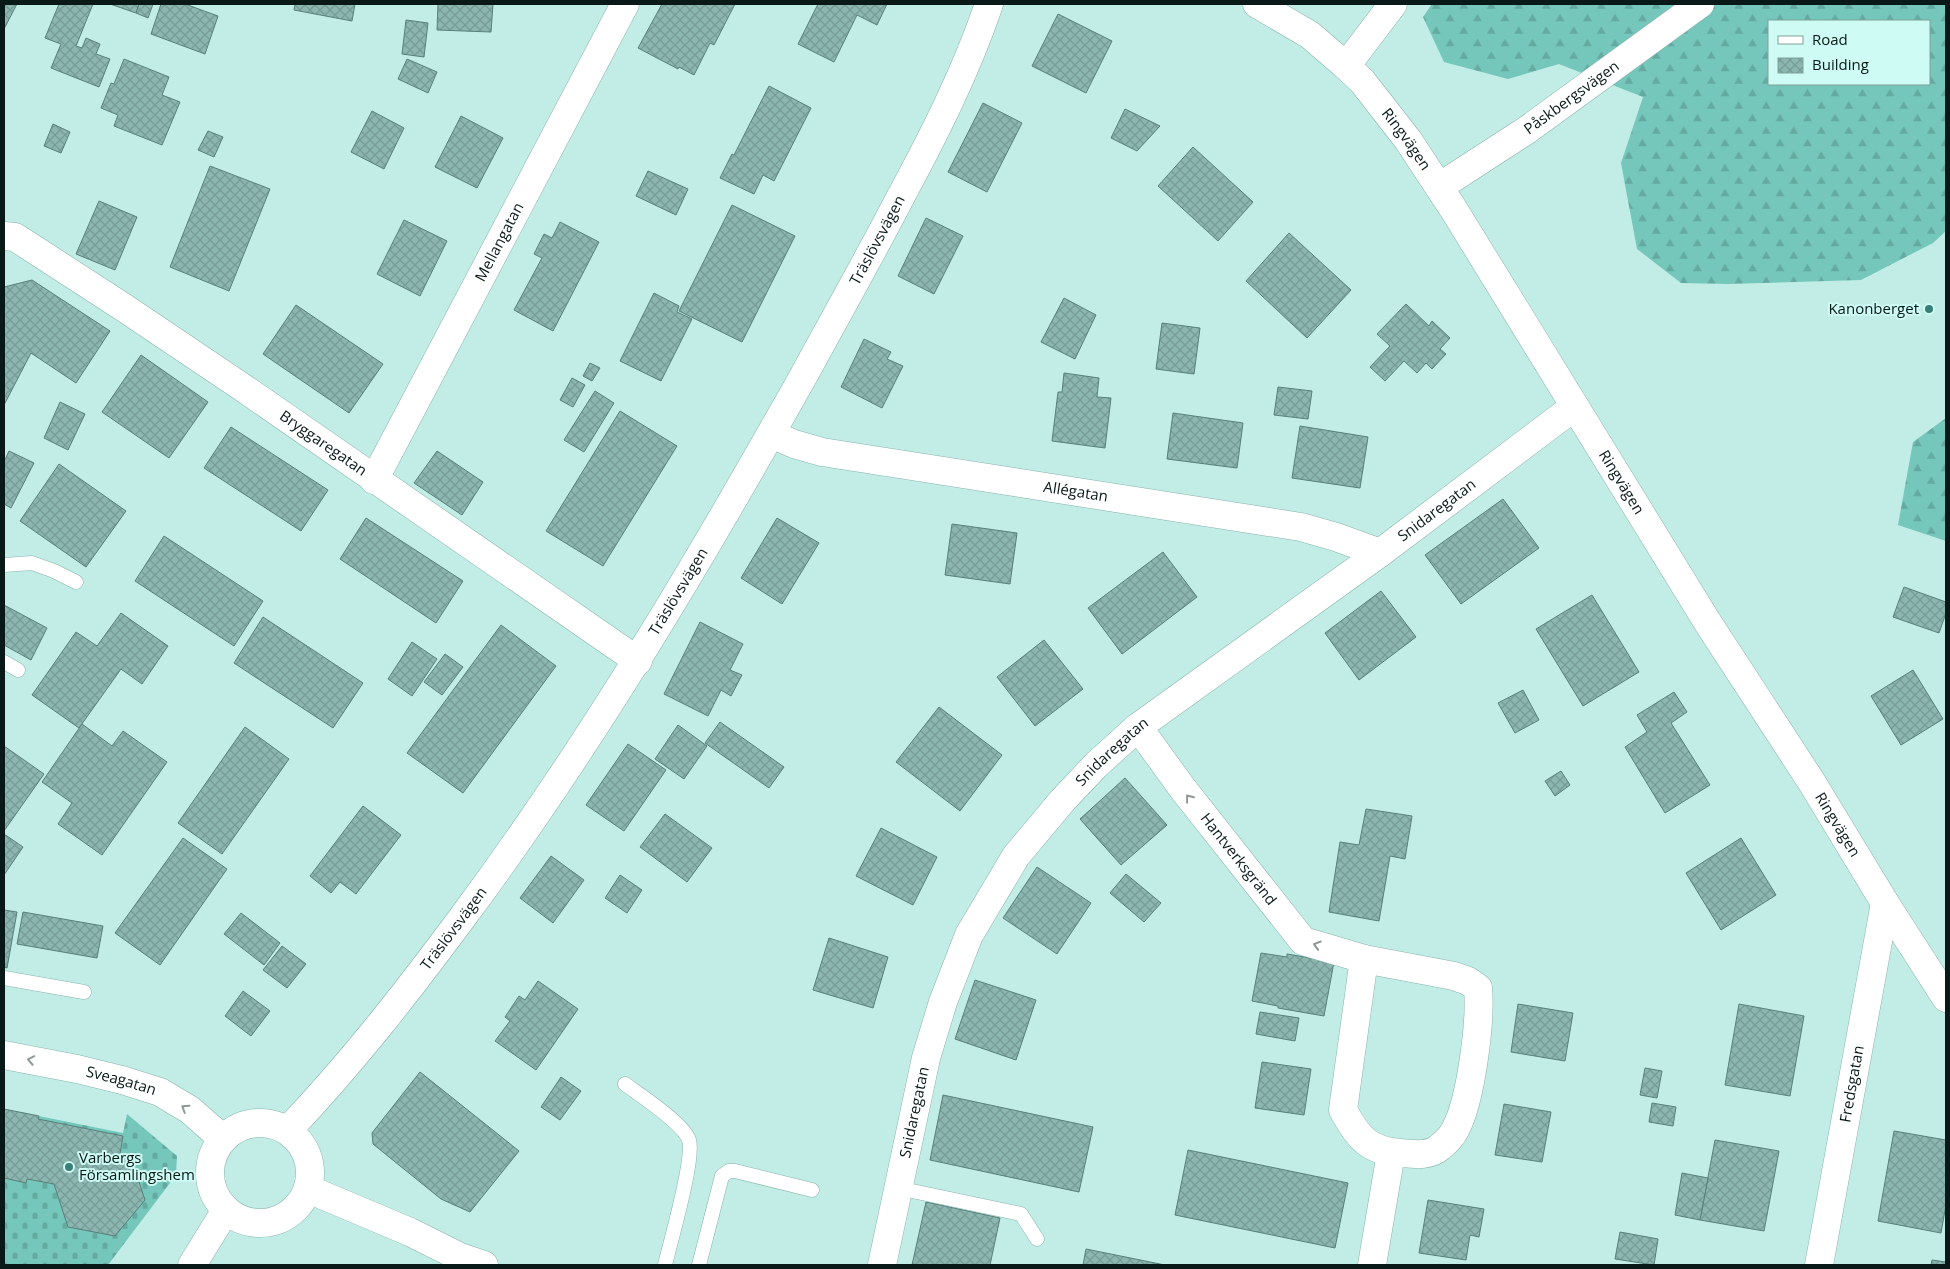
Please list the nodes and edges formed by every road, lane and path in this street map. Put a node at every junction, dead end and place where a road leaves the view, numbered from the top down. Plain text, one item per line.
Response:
1 (625, 4) edge
2 (989, 4) edge
3 (1257, 4) edge
4 (1393, 4) edge
5 (1700, 4) edge
6 (1346, 66) junction
7 (1440, 187) junction
8 (4, 236) edge
9 (1574, 407) junction
10 (771, 434) junction
11 (374, 480) junction
12 (1380, 553) junction
13 (4, 565) edge
14 (76, 582) dead end
15 (638, 661) junction
16 (4, 662) edge
17 (18, 670) dead end
18 (1138, 727) junction
19 (1885, 903) junction
20 (1364, 959) junction
21 (4, 978) edge
22 (84, 992) dead end
23 (1946, 998) edge
24 (4, 1054) edge
25 (625, 1084) dead end
26 (288, 1130) junction
27 (222, 1139) junction
28 (1391, 1153) junction
29 (898, 1188) junction
30 (308, 1189) junction
31 (812, 1190) dead end
32 (226, 1210) junction
33 (1037, 1239) dead end
34 (192, 1265) edge
35 (484, 1265) edge
36 (665, 1265) edge
37 (699, 1265) edge
38 (882, 1265) edge
39 (1372, 1265) edge
40 (1820, 1265) edge

1 - 11 street, Mellangatan
2 - 10 street, Träslövsvägen
3 - 6 street, Ringvägen
4 - 6 street
5 - 7 street, Påskbergsvägen
6 - 7 street, Ringvägen
7 - 9 street, Ringvägen
8 - 11 street, Bryggaregatan
9 - 12 street, Snidaregatan
9 - 19 street, Ringvägen
10 - 12 street, Allégatan
10 - 15 street, Träslövsvägen
11 - 15 street, Bryggaregatan
12 - 18 street, Snidaregatan
13 - 14 lane
15 - 26 street, Träslövsvägen
16 - 17 lane
20 -> 18 street, Hantverksgränd
18 - 29 street, Snidaregatan
19 - 23 street, Ringvägen
19 - 40 street, Fredsgatan
20 - 28 street, Hantverksgränd
20 - 28 street, Hantverksgränd
21 - 22 lane
27 -> 24 street, Sveagatan
25 - 36 lane
26 - 27 street
26 - 30 street
27 - 32 street
28 - 39 street
29 - 33 lane
29 - 38 street, Snidaregatan
30 - 32 street
30 - 35 street
31 - 37 lane
32 - 34 street

